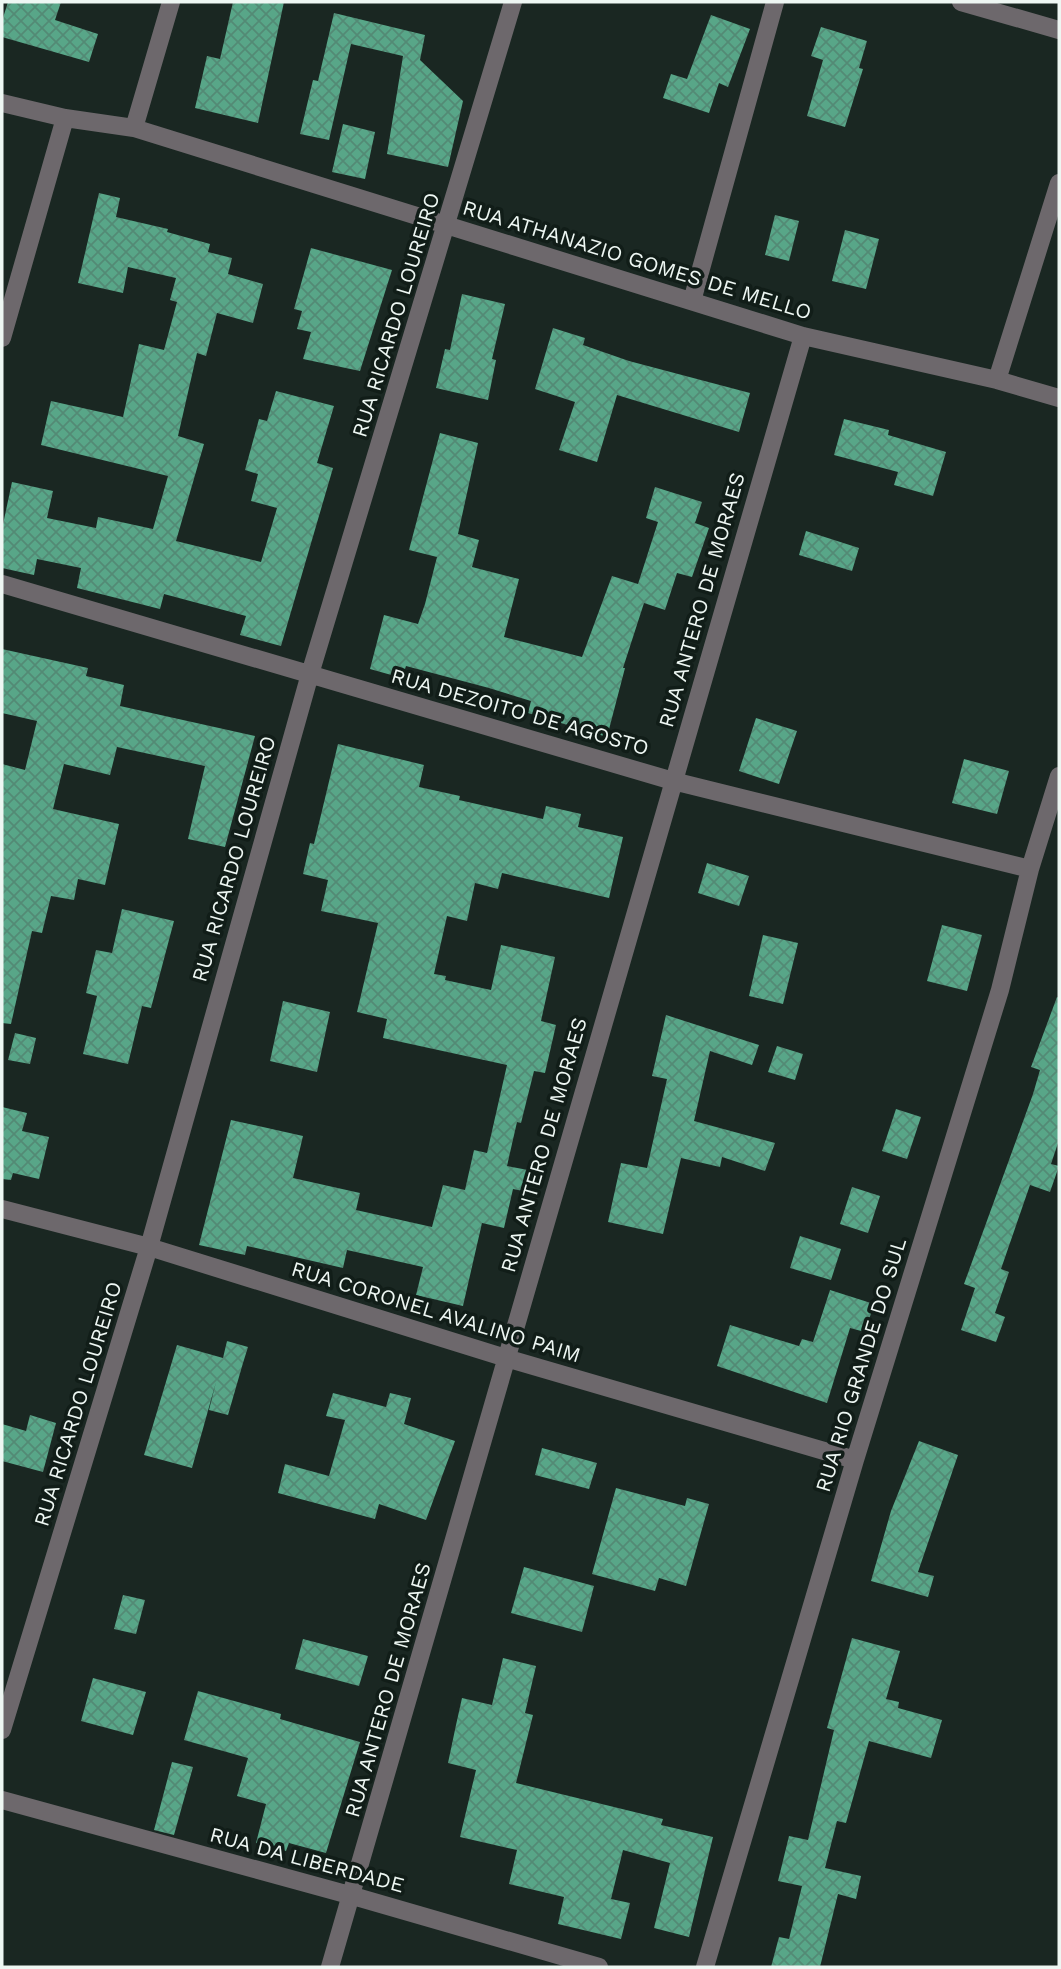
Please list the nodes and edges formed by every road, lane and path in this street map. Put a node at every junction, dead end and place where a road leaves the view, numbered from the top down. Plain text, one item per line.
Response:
1 (171, 2) edge
2 (513, 2) edge
3 (775, 2) edge
4 (961, 2) edge
5 (1059, 30) edge
6 (2, 103) edge
7 (65, 118) junction
8 (134, 128) junction
9 (1059, 183) edge
10 (448, 227) junction
11 (692, 300) junction
12 (803, 336) junction
13 (2, 338) edge
14 (997, 380) junction
15 (1059, 398) edge
16 (2, 584) edge
17 (310, 674) junction
18 (1059, 776) edge
19 (673, 780) junction
20 (1030, 869) junction
21 (2, 1209) edge
22 (149, 1247) junction
23 (506, 1358) junction
24 (856, 1460) junction
25 (2, 1730) edge
26 (2, 1801) edge
27 (352, 1896) junction
28 (330, 1967) edge
29 (599, 1967) edge
30 (705, 1967) edge

1 - 8 street
2 - 10 street, RUA RICARDO LOUREIRO
3 - 11 street
4 - 5 street
6 - 7 street, RUA ATHANAZIO GOMES DE MELLO
7 - 8 street, RUA ATHANAZIO GOMES DE MELLO
7 - 13 street
8 - 10 street, RUA ATHANAZIO GOMES DE MELLO
9 - 14 street
10 - 11 street, RUA ATHANAZIO GOMES DE MELLO
10 - 17 street, RUA RICARDO LOUREIRO
11 - 12 street, RUA ATHANAZIO GOMES DE MELLO
12 - 14 street, RUA ATHANAZIO GOMES DE MELLO
12 - 19 street, RUA ANTERO DE MORAES
14 - 15 street, RUA ATHANAZIO GOMES DE MELLO
16 - 17 street, RUA DEZOITO DE AGOSTO
17 - 19 street, RUA DEZOITO DE AGOSTO
17 - 22 street, RUA RICARDO LOUREIRO
18 - 20 street, RUA RIO GRANDE DO SUL
19 - 20 street, RUA DEZOITO DE AGOSTO
19 - 23 street, RUA ANTERO DE MORAES
20 - 24 street, RUA RIO GRANDE DO SUL
21 - 22 street, RUA CORONEL AVALINO PAIM
22 - 23 street, RUA CORONEL AVALINO PAIM
22 - 25 street, RUA RICARDO LOUREIRO
23 - 24 street, RUA CORONEL AVALINO PAIM
23 - 27 street, RUA ANTERO DE MORAES
24 - 30 street, RUA RIO GRANDE DO SUL
26 - 27 street, RUA DA LIBERDADE
27 - 28 street, RUA ANTERO DE MORAES
27 - 29 street, RUA DA LIBERDADE

